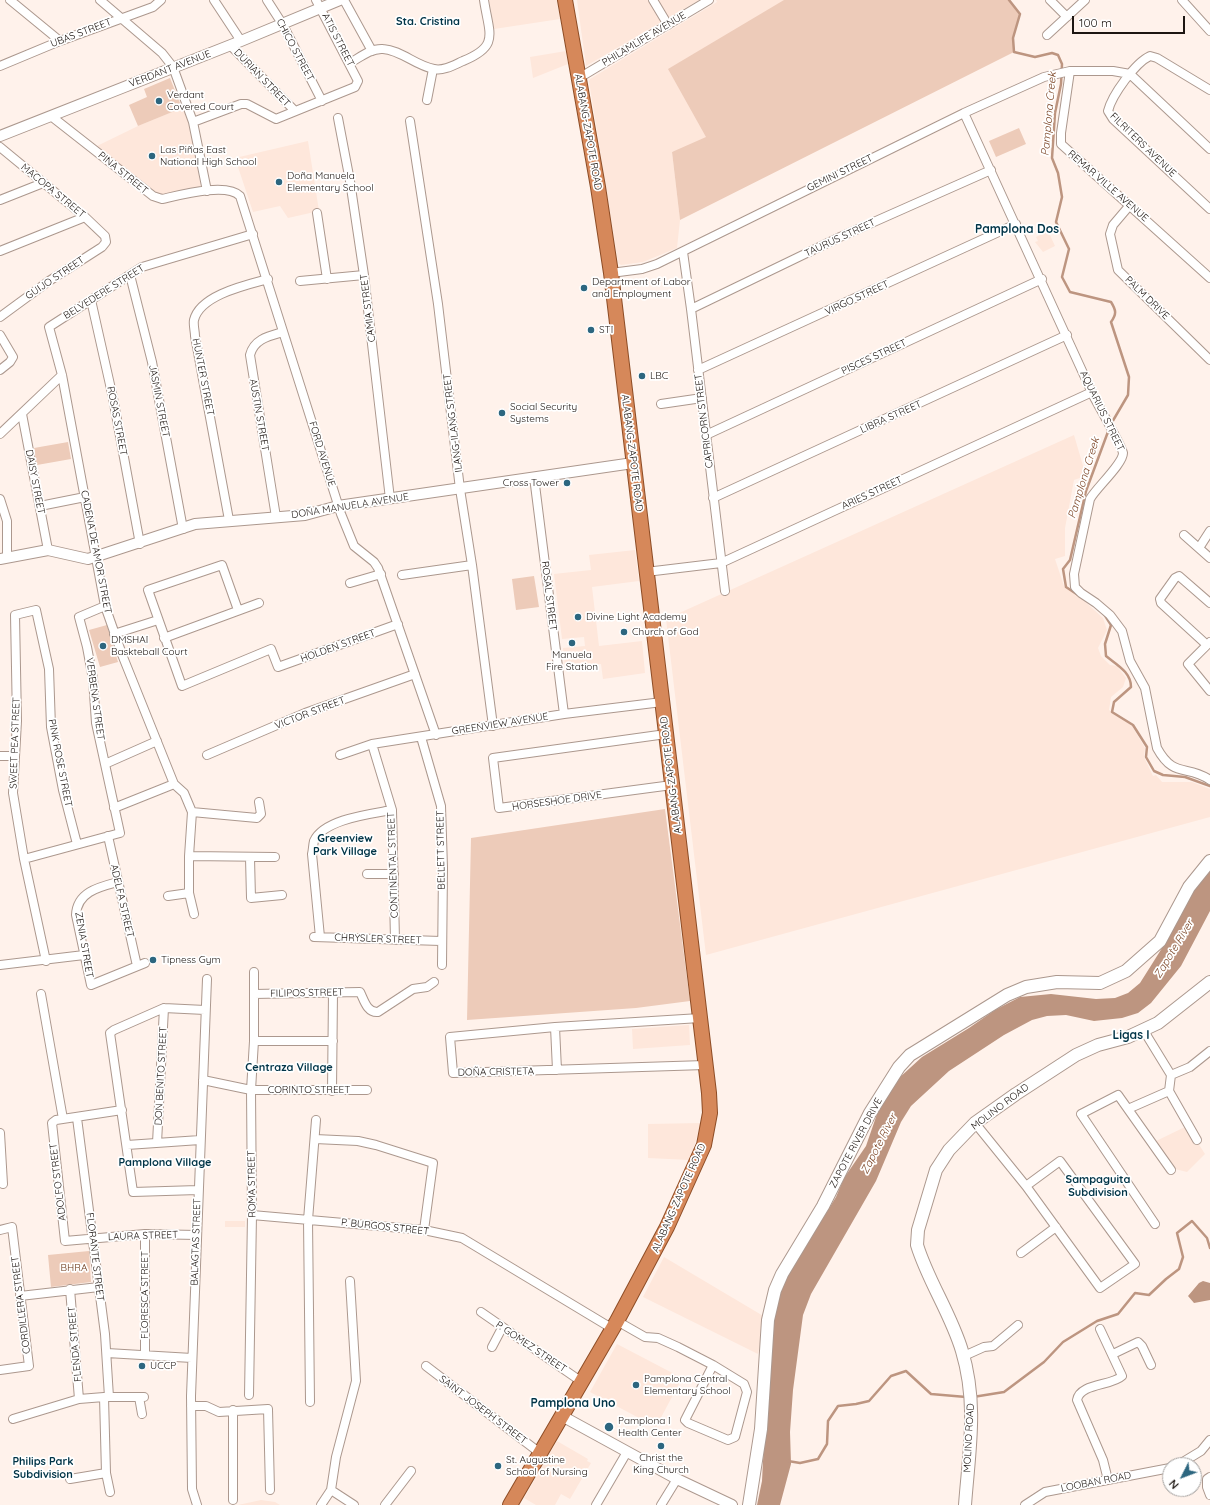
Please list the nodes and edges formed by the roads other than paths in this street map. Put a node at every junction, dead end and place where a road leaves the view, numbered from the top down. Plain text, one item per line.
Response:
1 (10, 0) edge
2 (100, 0) edge
3 (161, 0) edge
4 (214, 0) edge
5 (267, 0) edge
6 (340, 0) edge
7 (344, 0) edge
8 (484, 0) edge
9 (565, 0) edge
10 (653, 0) edge
11 (710, 0) edge
12 (1050, 0) edge
13 (1085, 0) edge
14 (1182, 0) edge
15 (319, 4) edge
16 (1067, 16) junction
17 (121, 18) junction
18 (283, 24) junction
19 (668, 25) junction
20 (1210, 30) edge
21 (1047, 35) dead end
22 (60, 41) junction
23 (241, 41) junction
24 (230, 46) junction
25 (372, 51) junction
26 (350, 63) junction
27 (0, 66) edge
28 (173, 67) junction
29 (433, 69) junction
30 (1063, 72) junction
31 (1130, 74) junction
32 (579, 78) junction
33 (1210, 90) edge
34 (427, 100) dead end
35 (322, 101) junction
36 (295, 111) junction
37 (964, 113) junction
38 (51, 116) junction
39 (338, 118) dead end
40 (410, 121) dead end
41 (193, 122) junction
42 (0, 136) edge
43 (0, 147) edge
44 (1210, 149) edge
45 (991, 170) junction
46 (43, 183) junction
47 (207, 191) junction
48 (0, 200) edge
49 (1130, 205) junction
50 (1210, 209) edge
51 (317, 213) dead end
52 (85, 217) junction
53 (1016, 224) junction
54 (253, 234) junction
55 (105, 236) joint
56 (0, 251) edge
57 (683, 252) junction
58 (611, 273) junction
59 (130, 275) junction
60 (364, 275) junction
61 (1210, 278) edge
62 (268, 279) junction
63 (327, 279) junction
64 (1042, 280) junction
65 (300, 281) dead end
66 (91, 300) junction
67 (691, 308) junction
68 (0, 317) edge
69 (49, 327) joint
70 (283, 332) junction
71 (1067, 335) junction
72 (0, 336) edge
73 (1209, 356) edge
74 (0, 370) edge
75 (698, 370) junction
76 (62, 375) junction
77 (1092, 392) junction
78 (702, 398) junction
79 (661, 404) dead end
80 (22, 414) junction
81 (0, 434) edge
82 (706, 435) junction
83 (633, 463) junction
84 (534, 477) junction
85 (460, 489) junction
86 (85, 497) junction
87 (713, 498) junction
88 (0, 499) edge
89 (390, 499) junction
90 (40, 506) junction
91 (338, 506) junction
92 (276, 517) junction
93 (229, 520) junction
94 (183, 529) junction
95 (1210, 531) edge
96 (1184, 535) dead end
97 (140, 544) junction
98 (1199, 548) junction
99 (48, 550) junction
100 (96, 557) junction
101 (3, 558) edge
102 (1210, 558) edge
103 (720, 563) junction
104 (472, 565) junction
105 (646, 572) junction
106 (380, 574) junction
107 (402, 575) dead end
108 (350, 583) dead end
109 (725, 590) dead end
110 (258, 603) dead end
111 (1210, 603) edge
112 (106, 606) junction
113 (36, 610) joint
114 (238, 610) junction
115 (158, 620) junction
116 (398, 624) junction
117 (114, 634) junction
118 (164, 638) junction
119 (1209, 644) edge
120 (415, 674) junction
121 (1210, 691) edge
122 (662, 702) junction
123 (564, 714) junction
124 (493, 726) junction
125 (666, 734) junction
126 (436, 735) junction
127 (421, 737) junction
128 (157, 741) junction
129 (372, 744) junction
130 (340, 755) dead end
131 (0, 756) edge
132 (15, 756) junction
133 (207, 756) dead end
134 (105, 764) junction
135 (1210, 780) edge
136 (174, 784) junction
137 (672, 785) junction
138 (258, 802) dead end
139 (114, 808) junction
140 (392, 810) junction
141 (192, 812) junction
142 (108, 836) junction
143 (77, 844) junction
144 (189, 856) junction
145 (275, 857) dead end
146 (250, 858) junction
147 (24, 859) junction
148 (1210, 861) edge
149 (367, 874) dead end
150 (394, 874) junction
151 (118, 882) junction
152 (189, 893) junction
153 (168, 896) dead end
154 (282, 896) dead end
155 (194, 914) dead end
156 (395, 940) junction
157 (441, 941) junction
158 (84, 955) junction
159 (46, 960) junction
160 (145, 963) dead end
161 (0, 965) edge
162 (442, 965) dead end
163 (137, 966) junction
164 (254, 972) dead end
165 (207, 979) dead end
166 (434, 982) dead end
167 (1210, 982) edge
168 (333, 992) junction
169 (41, 994) dead end
170 (254, 994) junction
171 (164, 1008) junction
172 (205, 1010) junction
173 (700, 1018) junction
174 (555, 1027) junction
175 (1144, 1031) junction
176 (254, 1041) junction
177 (333, 1041) junction
178 (1210, 1051) edge
179 (705, 1065) junction
180 (557, 1070) junction
181 (1171, 1075) junction
182 (203, 1080) junction
183 (250, 1090) junction
184 (367, 1090) dead end
185 (332, 1091) junction
186 (1169, 1091) junction
187 (1128, 1109) junction
188 (122, 1110) junction
189 (77, 1118) junction
190 (63, 1119) junction
191 (316, 1120) dead end
192 (976, 1123) junction
193 (0, 1133) edge
194 (314, 1139) junction
195 (200, 1140) junction
196 (1197, 1140) dead end
197 (158, 1143) junction
198 (127, 1145) junction
199 (1171, 1170) dead end
200 (3, 1184) dead end
201 (1026, 1186) junction
202 (198, 1190) junction
203 (252, 1215) junction
204 (308, 1220) junction
205 (1155, 1224) dead end
206 (1056, 1227) junction
207 (0, 1230) edge
208 (424, 1230) junction
209 (145, 1234) junction
210 (197, 1235) junction
211 (93, 1238) junction
212 (65, 1241) joint
213 (1021, 1253) dead end
214 (350, 1281) dead end
215 (100, 1287) junction
216 (70, 1290) junction
217 (20, 1296) junction
218 (481, 1312) dead end
219 (615, 1325) junction
220 (1018, 1325) dead end
221 (502, 1328) junction
222 (1100, 1329) dead end
223 (492, 1347) dead end
224 (107, 1353) junction
225 (1113, 1354) junction
226 (144, 1355) junction
227 (964, 1356) junction
228 (192, 1358) junction
229 (713, 1365) junction
230 (1151, 1365) dead end
231 (426, 1366) dead end
232 (0, 1370) edge
233 (582, 1382) junction
234 (249, 1395) dead end
235 (107, 1397) junction
236 (79, 1399) junction
237 (310, 1402) dead end
238 (190, 1406) junction
239 (233, 1410) junction
240 (142, 1414) dead end
241 (562, 1416) junction
242 (13, 1419) dead end
243 (1210, 1440) edge
244 (627, 1452) junction
245 (540, 1454) junction
246 (1191, 1457) edge
247 (1162, 1470) edge
248 (411, 1471) dead end
249 (106, 1473) junction
250 (1210, 1477) edge
251 (70, 1479) dead end
252 (677, 1479) junction
253 (1108, 1480) junction
254 (270, 1490) dead end
255 (331, 1490) junction
256 (110, 1492) dead end
257 (1210, 1495) edge
258 (233, 1500) dead end
259 (725, 1504) edge
260 (196, 1505) edge
261 (321, 1505) edge
262 (354, 1505) edge
263 (385, 1505) edge
264 (510, 1505) edge
265 (596, 1505) edge
266 (661, 1505) edge
267 (749, 1505) edge
268 (965, 1505) edge
269 (1025, 1505) edge

1 - 22 street
2 - 17 street
3 - 17 street, UBAS STREET
4 - 23 street, DURIAN STREET
5 - 18 street, CHICO STREET
6 - 15 street, VERDANT AVENUE
7 - 25 street
8 - 29 street
9 - 32 highway, ALABANG-ZAPOTE ROAD
10 - 19 street
11 - 19 street, PHILAMLIFE AVENUE
12 - 16 street
13 - 16 street
14 - 20 street
15 - 18 street, VERDANT AVENUE
15 - 26 street, ATIS STREET
16 - 21 street
17 - 22 street, UBAS STREET
17 - 28 street
18 - 23 street, VERDANT AVENUE
18 - 35 street, CHICO STREET
19 - 32 street, PHILAMLIFE AVENUE
22 - 27 street, UBAS STREET
23 - 24 street, VERDANT AVENUE
24 - 28 street, VERDANT AVENUE
24 - 36 street, DURIAN STREET
25 - 26 street
25 - 29 street
26 - 35 street, ATIS STREET
28 - 38 street, VERDANT AVENUE
28 - 41 street
29 - 34 street
30 - 31 street, GEMINI STREET
30 - 37 street, GEMINI STREET
30 - 49 street, REMAR VILLE AVENUE
31 - 33 street, FILRITERS AVENUE
31 - 44 street
31 - 50 street, FILRITERS AVENUE
32 - 58 highway, ALABANG-ZAPOTE ROAD
35 - 36 street
36 - 41 street
37 - 45 street, AQUARIUS STREET
37 - 57 street, GEMINI STREET
38 - 42 street, VERDANT AVENUE
38 - 47 street, PINA STREET
39 - 60 street, CAMIA STREET
40 - 85 street, ILANG-ILANG STREET
41 - 47 street
43 - 46 street, MACOPA STREET
45 - 53 street, AQUARIUS STREET
45 - 67 street, TAURUS STREET
46 - 48 street
46 - 52 street, MACOPA STREET
47 - 54 street, FORD AVENUE
49 - 61 street, REMAR VILLE AVENUE
49 - 73 street, PALM DRIVE
51 - 63 street
52 - 55 street, MACOPA STREET
52 - 56 street
53 - 64 street, AQUARIUS STREET
53 - 75 street, VIRGO STREET
54 - 59 street, BELVEDERE STREET
54 - 62 street, FORD AVENUE
55 - 68 street, GUIJO STREET
57 - 58 street, GEMINI STREET
57 - 67 street, CAPRICORN STREET
58 - 83 highway, ALABANG-ZAPOTE ROAD
59 - 66 street, BELVEDERE STREET
59 - 94 street, JASMIN STREET
60 - 63 street
60 - 89 street, CAMIA STREET
62 - 70 street, FORD AVENUE
62 - 93 street, HUNTER STREET
63 - 65 street
64 - 71 street, AQUARIUS STREET
64 - 82 street, PISCES STREET
66 - 69 street, BELVEDERE STREET
66 - 97 street, ROSAS STREET
67 - 75 street, CAPRICORN STREET
69 - 76 street, CADENA DE AMOR STREET
70 - 91 street, FORD AVENUE
70 - 92 street, AUSTIN STREET
71 - 77 street, AQUARIUS STREET
71 - 87 street, LIBRA STREET
72 - 74 street
75 - 78 street, CAPRICORN STREET
76 - 80 street
76 - 86 street, CADENA DE AMOR STREET
77 - 103 street, ARIES STREET
77 - 135 street, AQUARIUS STREET
78 - 79 street
78 - 82 street, CAPRICORN STREET
80 - 81 street
80 - 90 street, DAISY STREET
82 - 87 street, CAPRICORN STREET
83 - 84 street, DOÑA MANUELA AVENUE
83 - 105 highway, ALABANG-ZAPOTE ROAD
84 - 85 street, DOÑA MANUELA AVENUE
84 - 123 street, ROSAL STREET
85 - 89 street, DOÑA MANUELA AVENUE
85 - 104 street, ILANG-ILANG STREET
86 - 90 street
86 - 100 street, CADENA DE AMOR STREET
87 - 103 street, CAPRICORN STREET
88 - 101 street
89 - 91 street, DOÑA MANUELA AVENUE
90 - 99 street, DAISY STREET
91 - 92 street, DOÑA MANUELA AVENUE
91 - 106 street, FORD AVENUE
92 - 93 street, DOÑA MANUELA AVENUE
93 - 94 street, DOÑA MANUELA AVENUE
94 - 97 street, DOÑA MANUELA AVENUE
95 - 98 street
96 - 98 street
97 - 100 street, DOÑA MANUELA AVENUE
98 - 102 street
99 - 100 street, DOÑA MANUELA AVENUE
99 - 101 street, DOÑA MANUELA AVENUE
100 - 112 street, CADENA DE AMOR STREET
103 - 105 street, ARIES STREET
103 - 109 street, CAPRICORN STREET
104 - 107 street
104 - 124 street, ILANG-ILANG STREET
105 - 122 highway, ALABANG-ZAPOTE ROAD
106 - 108 street
106 - 116 street, FORD AVENUE
110 - 114 street
111 - 119 street
112 - 117 street, CADENA DE AMOR STREET
112 - 134 street, VERBENA STREET
113 - 132 street, SWEET PEA STREET
113 - 143 street, PINK ROSE STREET
114 - 115 street
114 - 118 street
115 - 117 street
115 - 118 street
116 - 118 street, HOLDEN STREET
116 - 120 street, FORD AVENUE
117 - 128 street, CADENA DE AMOR STREET
119 - 121 street
120 - 126 street, FORD AVENUE
120 - 133 street, VICTOR STREET
122 - 123 street, GREENVIEW AVENUE
122 - 125 highway, ALABANG-ZAPOTE ROAD
123 - 124 street, GREENVIEW AVENUE
124 - 126 street, GREENVIEW AVENUE
125 - 137 highway, ALABANG-ZAPOTE ROAD
125 - 137 street, HORSESHOE DRIVE
126 - 127 street, GREENVIEW AVENUE
127 - 129 street, GREENVIEW AVENUE
127 - 157 street, BELLETT STREET
128 - 134 street
128 - 136 street, CADENA DE AMOR STREET
129 - 130 street, GREENVIEW AVENUE
129 - 140 street, CONTINENTAL STREET
131 - 132 street
132 - 147 street, SWEET PEA STREET
134 - 139 street, VERBENA STREET
136 - 139 street
136 - 141 street, CADENA DE AMOR STREET
137 - 173 highway, ALABANG-ZAPOTE ROAD
138 - 141 street
139 - 142 street, VERBENA STREET
140 - 150 street, CONTINENTAL STREET
140 - 156 street, CHRYSLER STREET
141 - 144 street
142 - 143 street
142 - 151 street, ADELFA STREET
143 - 147 street
144 - 146 street
144 - 152 street
145 - 146 street
146 - 154 street
147 - 159 street, SWEET PEA STREET
148 - 267 main road, ZAPOTE RIVER DRIVE
149 - 150 street
150 - 156 street, CONTINENTAL STREET
151 - 158 street, ZENIA STREET
151 - 163 street, ADELFA STREET
152 - 153 street
152 - 155 street
156 - 157 street, CHRYSLER STREET
157 - 162 street, BELLETT STREET
158 - 159 street
158 - 163 street, ZENIA STREET
159 - 161 street
160 - 163 street
164 - 170 street, ROMA STREET
165 - 172 street, BALAGTAS STREET
166 - 168 street, FILIPOS STREET
167 - 175 main road, MOLINO ROAD
168 - 170 street, FILIPOS STREET
168 - 177 street
169 - 190 street
170 - 176 street, ROMA STREET
171 - 172 street
171 - 188 street
171 - 197 street, DON BENITO STREET
172 - 182 street, BALAGTAS STREET
173 - 174 street, DOÑA CRISTETA
173 - 179 highway, ALABANG-ZAPOTE ROAD
174 - 180 street
174 - 180 street, DOÑA CRISTETA
175 - 181 street
175 - 192 main road, MOLINO ROAD
176 - 177 street
176 - 183 street, ROMA STREET
177 - 185 street
178 - 181 street
179 - 180 street, DOÑA CRISTETA
179 - 219 highway, ALABANG-ZAPOTE ROAD
181 - 186 street
182 - 183 street, CORINTO STREET
182 - 195 street, BALAGTAS STREET
183 - 185 street, CORINTO STREET
183 - 203 street, ROMA STREET
184 - 185 street, CORINTO STREET
186 - 187 street
186 - 196 street
187 - 199 street
187 - 205 street
188 - 189 street
188 - 198 street
189 - 190 street
189 - 211 street, FLORANTE STREET
190 - 212 street, ADOLFO STREET
191 - 194 street
192 - 201 street
192 - 227 main road, MOLINO ROAD
193 - 200 street
194 - 204 street
194 - 208 street
195 - 197 street
195 - 202 street, BALAGTAS STREET
197 - 198 street
198 - 202 street
201 - 206 street
201 - 206 street
202 - 210 street, BALAGTAS STREET
203 - 204 street, P. BURGOS STREET
203 - 234 street, ROMA STREET
204 - 208 street, P. BURGOS STREET
204 - 237 street
206 - 213 street
207 - 217 street, CORDILLERA STREET
208 - 219 street, P. BURGOS STREET
209 - 210 street, LAURA STREET
209 - 211 street, LAURA STREET
209 - 226 street, FLORESCA STREET
210 - 228 street, BALAGTAS STREET
211 - 212 street, LAURA STREET
211 - 215 street, FLORANTE STREET
214 - 255 street
215 - 216 street
215 - 224 street, FLORANTE STREET
216 - 217 street
216 - 236 street, FLENDA STREET
217 - 232 street, CORDILLERA STREET
218 - 221 street, P. GOMEZ STREET
219 - 229 street, P. BURGOS STREET
219 - 233 highway, ALABANG-ZAPOTE ROAD
220 - 227 street
221 - 223 street
221 - 233 street, P. GOMEZ STREET
222 - 225 street
224 - 226 street
224 - 235 street, FLORANTE STREET
225 - 230 street
225 - 253 street
226 - 228 street
227 - 268 main road, MOLINO ROAD
228 - 238 street, BALAGTAS STREET
229 - 229 street, P. BURGOS STREET
231 - 245 street, SAINT JOSEPH STREET
233 - 241 highway, ALABANG-ZAPOTE ROAD
235 - 236 street
235 - 240 street
235 - 249 street, FLORANTE STREET
236 - 242 street
238 - 239 street
238 - 260 street, BALAGTAS STREET
239 - 254 street
239 - 258 street
241 - 244 street
241 - 245 highway, ALABANG-ZAPOTE ROAD
243 - 246 street
244 - 252 street
244 - 265 street
245 - 264 highway, ALABANG-ZAPOTE ROAD
247 - 253 street, LOOBAN ROAD
248 - 263 street
249 - 251 street
249 - 256 street, FLORANTE STREET
250 - 257 street
252 - 259 street
252 - 266 street
253 - 269 street, LOOBAN ROAD
255 - 261 street
255 - 262 street

